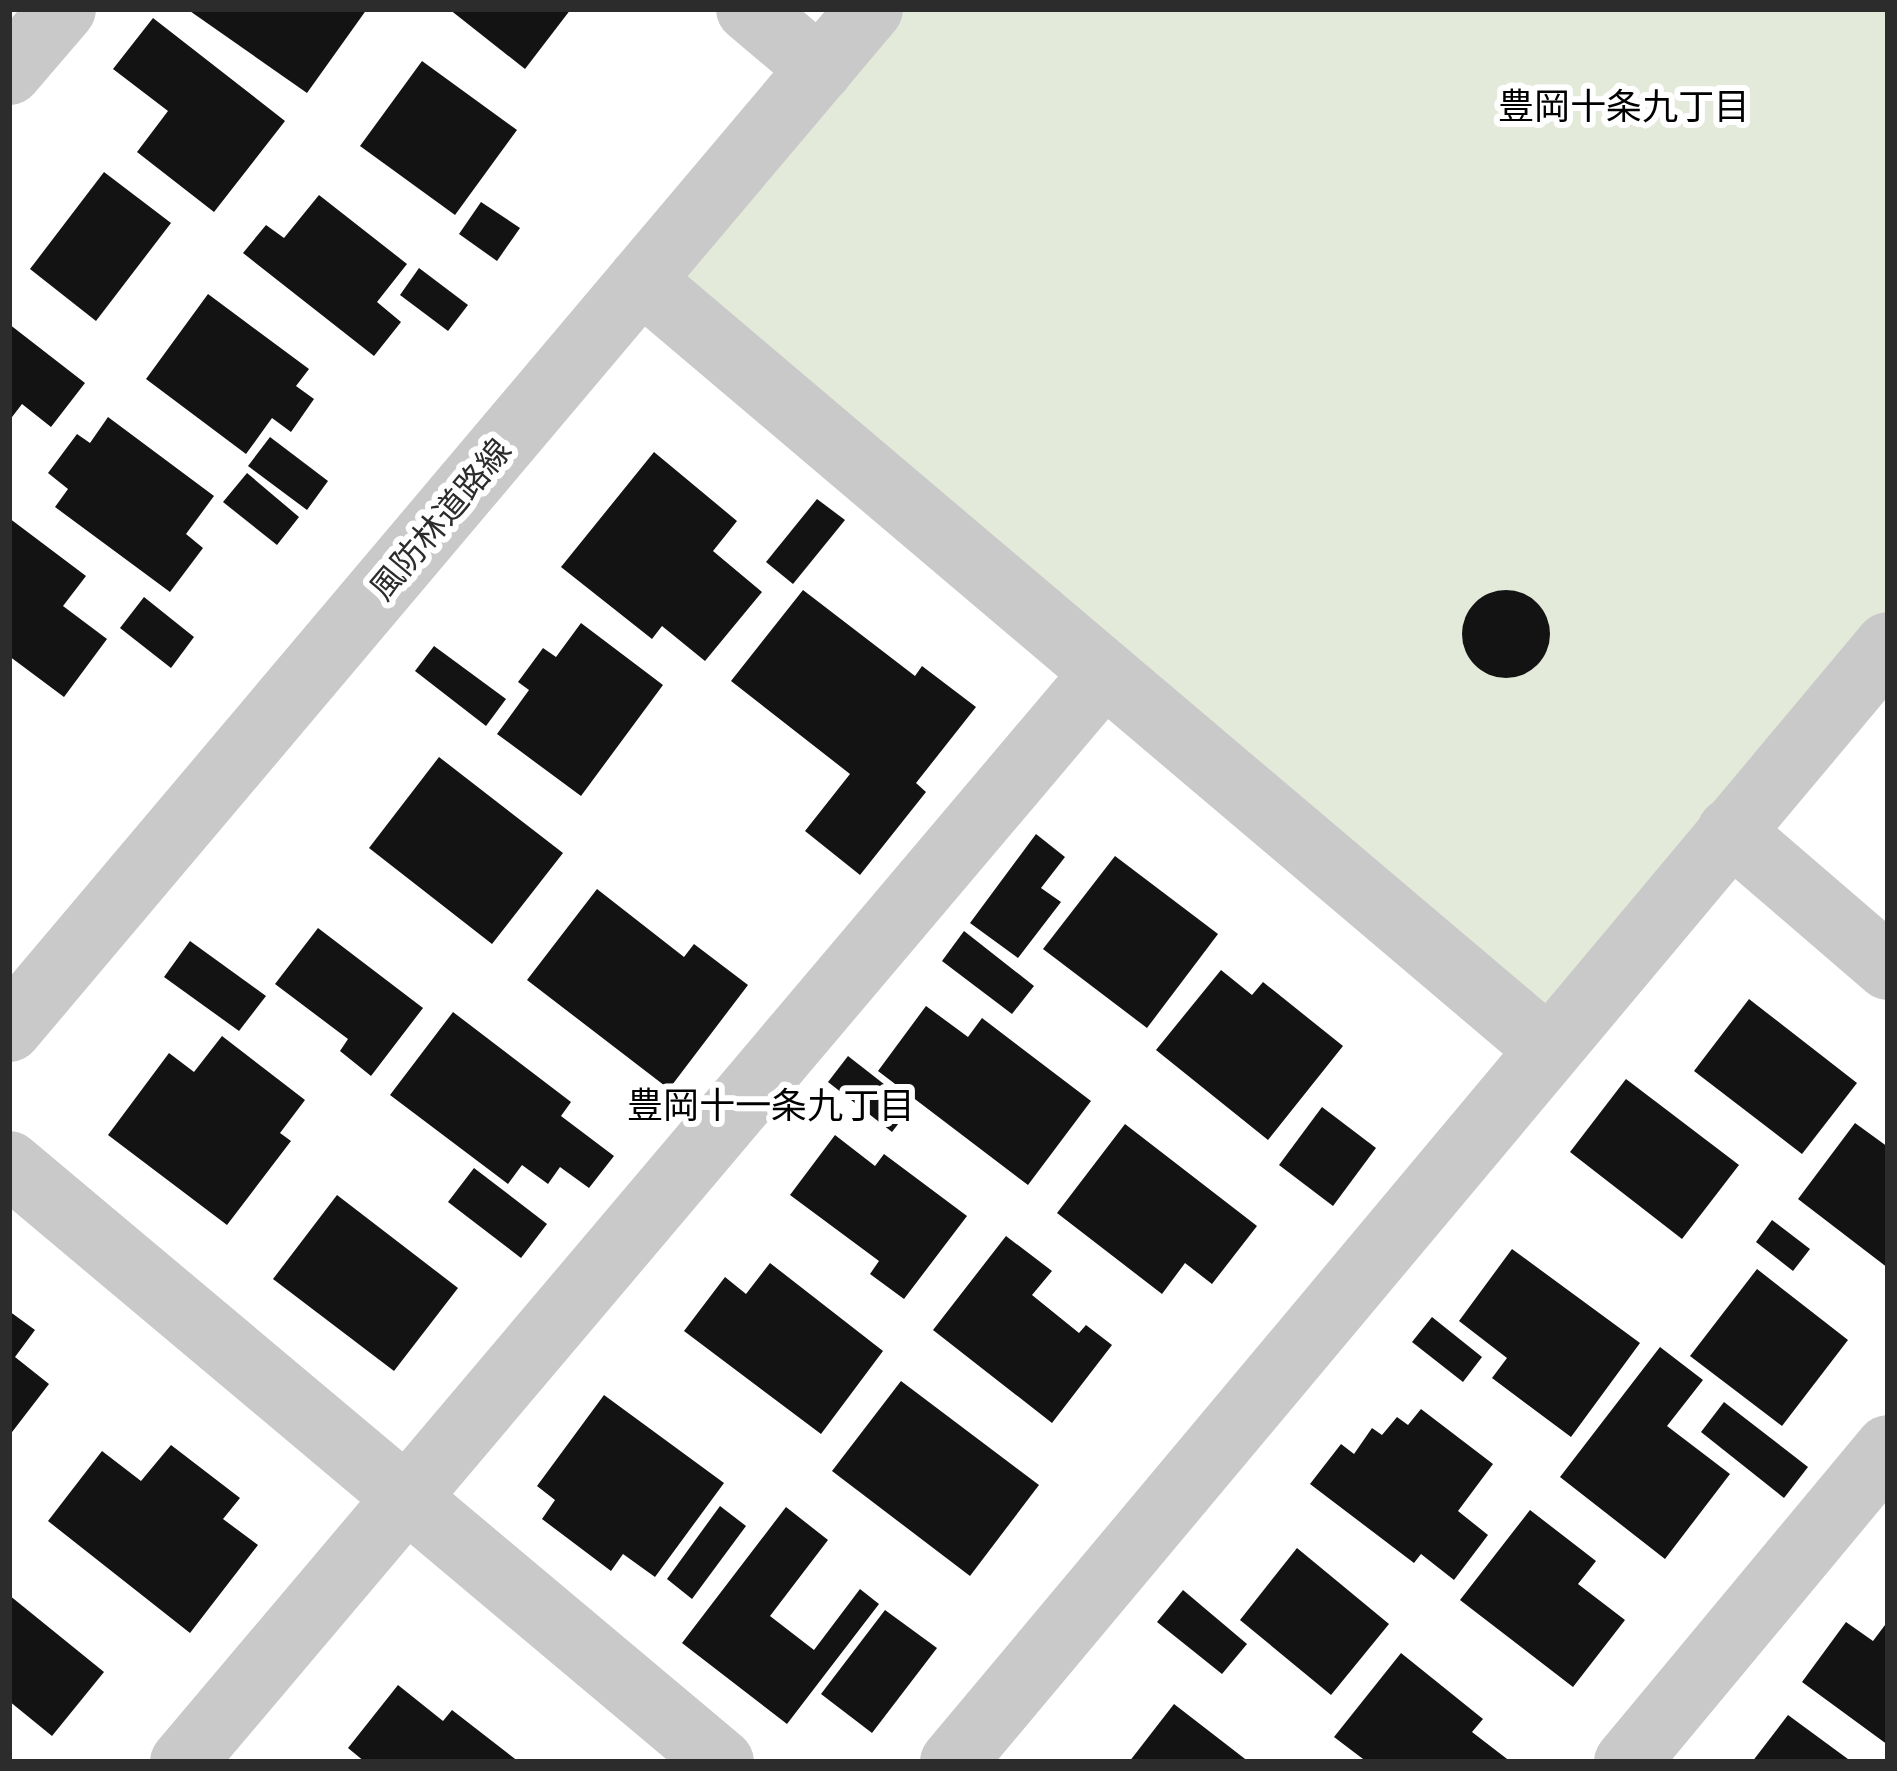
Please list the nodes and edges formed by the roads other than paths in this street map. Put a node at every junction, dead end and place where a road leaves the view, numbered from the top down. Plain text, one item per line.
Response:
1 (62, 9) edge
2 (749, 9) edge
3 (870, 9) edge
4 (820, 69) junction
5 (9, 72) edge
6 (641, 280) junction
7 (1888, 645) edge
8 (1104, 673) junction
9 (1730, 831) junction
10 (1888, 967) edge
11 (9, 1029) edge
12 (1546, 1047) junction
13 (9, 1164) edge
14 (1888, 1448) edge
15 (408, 1496) junction
16 (183, 1762) edge
17 (721, 1762) edge
18 (953, 1762) edge
19 (1627, 1762) edge

1 - 5 street
2 - 4 street
3 - 4 street, 風防林道路線
4 - 6 street, 風防林道路線
6 - 8 street
6 - 11 street, 風防林道路線
7 - 9 street
8 - 12 street
8 - 15 street
9 - 10 street
9 - 12 street
12 - 18 street
13 - 15 street
14 - 19 street
15 - 16 street
15 - 17 street

